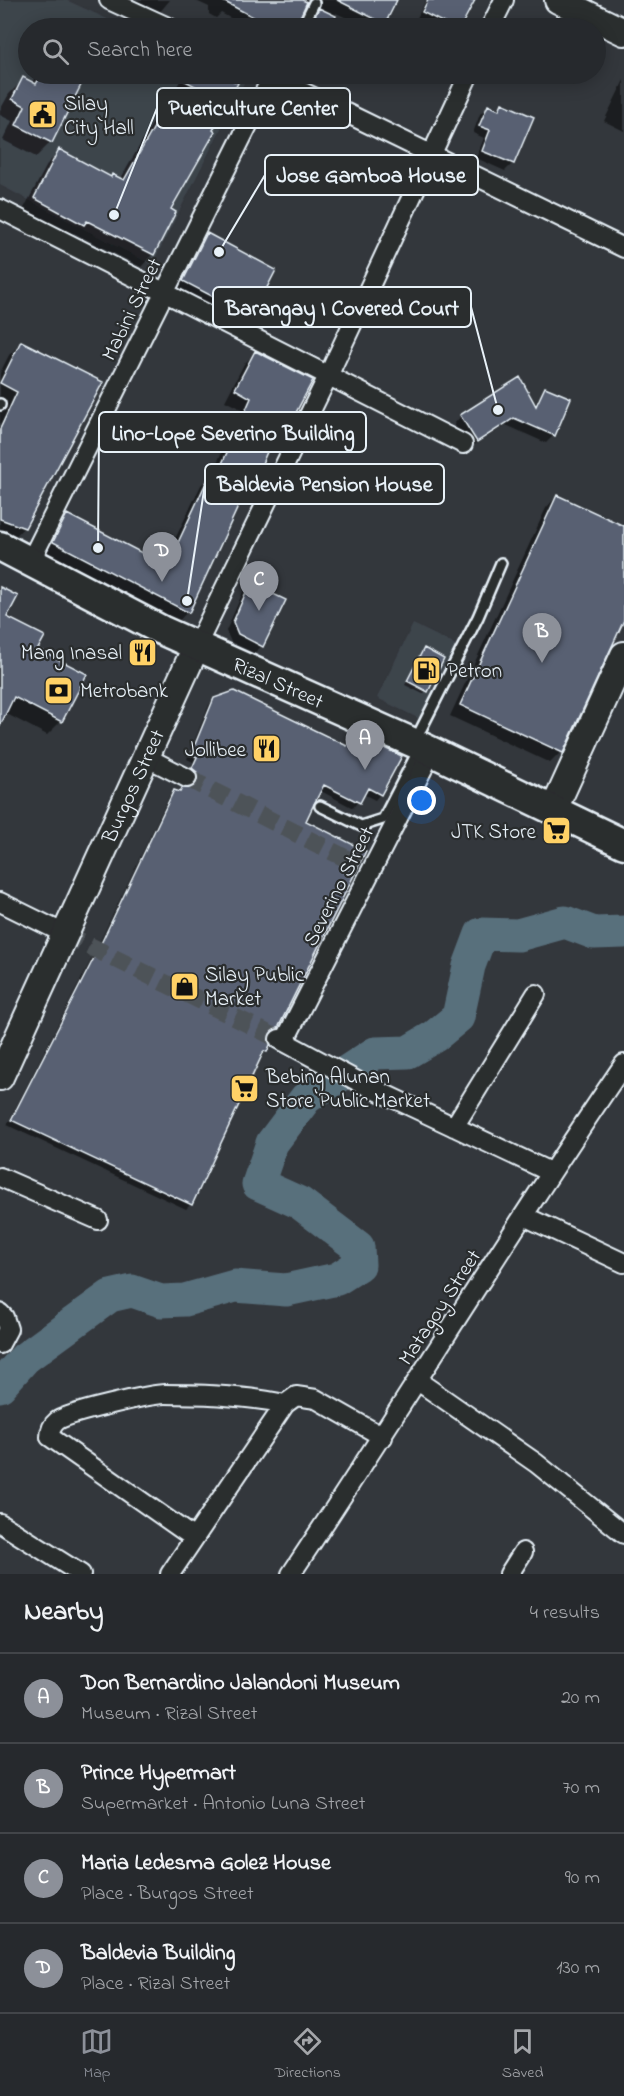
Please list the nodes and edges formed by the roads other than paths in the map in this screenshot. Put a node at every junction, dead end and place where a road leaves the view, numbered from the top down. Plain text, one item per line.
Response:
1 (109, 0) edge
2 (504, 0) edge
3 (558, 0) edge
4 (314, 3) dead end
5 (148, 18) edge
6 (307, 18) edge
7 (495, 18) edge
8 (595, 18) edge
9 (606, 23) edge
10 (624, 32) edge
11 (271, 84) edge
12 (291, 84) edge
13 (464, 84) edge
14 (432, 154) junction
15 (0, 209) edge
16 (624, 248) edge
17 (165, 292) junction
18 (329, 374) junction
19 (464, 444) dead end
20 (0, 546) edge
21 (30, 562) junction
22 (501, 563) dead end
23 (196, 646) junction
24 (624, 655) edge
25 (422, 747) junction
26 (146, 757) junction
27 (187, 778) tunnel mouth
28 (320, 806) dead end
29 (554, 809) junction
30 (624, 844) edge
31 (0, 902) edge
32 (65, 934) junction
33 (536, 994) dead end
34 (624, 1064) edge
35 (0, 1077) edge
36 (454, 1127) junction
37 (550, 1173) junction
38 (0, 1177) edge
39 (524, 1216) junction
40 (98, 1220) dead end
41 (624, 1263) edge
42 (0, 1313) edge
43 (0, 1344) edge
44 (418, 1381) junction
45 (285, 1404) junction
46 (383, 1437) junction
47 (0, 1523) edge
48 (624, 1534) edge
49 (194, 1538) junction
50 (523, 1552) dead end
51 (81, 1574) edge
52 (170, 1574) edge
53 (291, 1574) edge
54 (509, 1574) edge

1 - 5 street
2 - 7 street
3 - 8 street
4 - 6 lane
9 - 10 street
11 - 17 street, Mabini Street
12 - 14 street
13 - 14 street, Burgos Street
14 - 16 street
14 - 18 street, Burgos Street
15 - 17 street
17 - 18 street
17 - 21 street, Mabini Street
18 - 19 street
18 - 23 street, Burgos Street
20 - 21 main road, Rizal Street
21 - 23 main road, Rizal Street
22 - 25 lane
23 - 25 main road, Rizal Street
23 - 26 street, Burgos Street
24 - 29 street
25 - 28 lane
25 - 29 main road, Rizal Street
25 - 36 street, Severino Street
26 - 27 street
26 - 32 street, Burgos Street
29 - 30 main road, Rizal Street
31 - 32 street
32 - 35 street, Burgos Street
33 - 36 street
34 - 37 street, Matagoy Street
36 - 37 street
37 - 39 street, Matagoy Street
38 - 40 street
39 - 41 street
39 - 44 street, Matagoy Street
42 - 43 street
44 - 46 street, Matagoy Street
44 - 48 street
45 - 46 street
45 - 49 street
45 - 49 street
46 - 53 street, Matagoy Street
47 - 51 street
49 - 52 street
50 - 54 street

